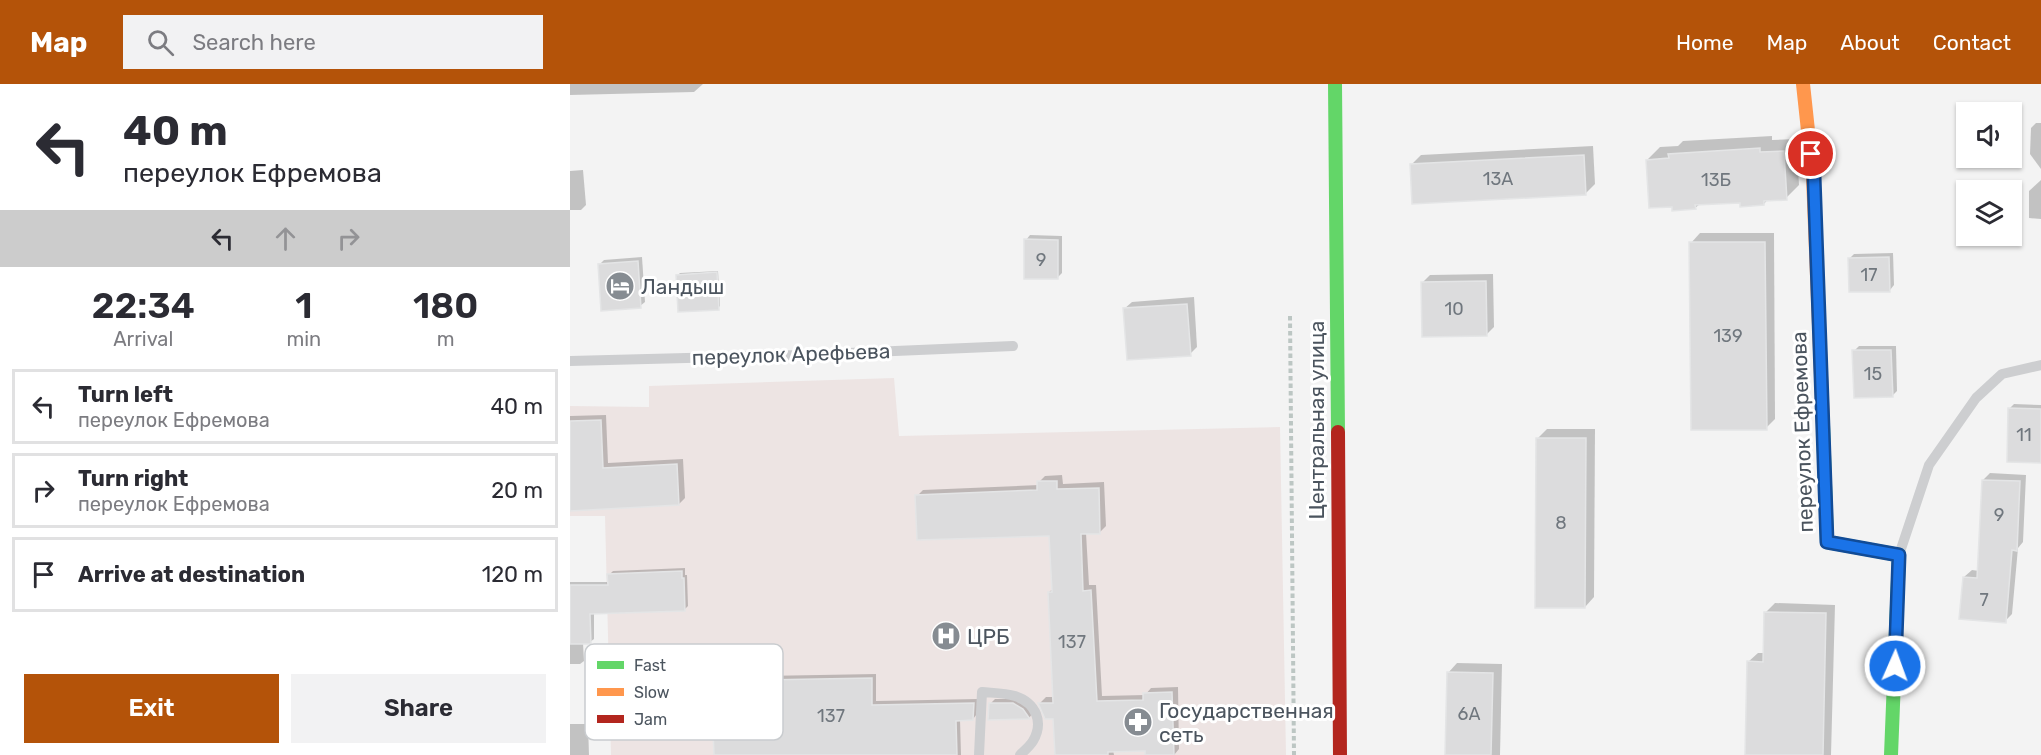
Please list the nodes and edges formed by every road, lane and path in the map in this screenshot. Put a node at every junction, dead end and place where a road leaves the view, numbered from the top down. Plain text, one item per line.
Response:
1 (1335, 84) edge
2 (1803, 84) edge
3 (1290, 316) dead end
4 (1013, 346) dead end
5 (570, 361) edge
6 (2041, 365) edge
7 (1899, 555) junction
8 (979, 755) edge
9 (1020, 755) edge
10 (1294, 755) edge
11 (1340, 755) edge
12 (1891, 755) edge

1 - 11 street, Центральная улица
2 - 7 street, переулок Ефремова
3 - 10 path
4 - 5 lane, переулок Арефьева
6 - 7 lane
7 - 12 street
8 - 9 lane

